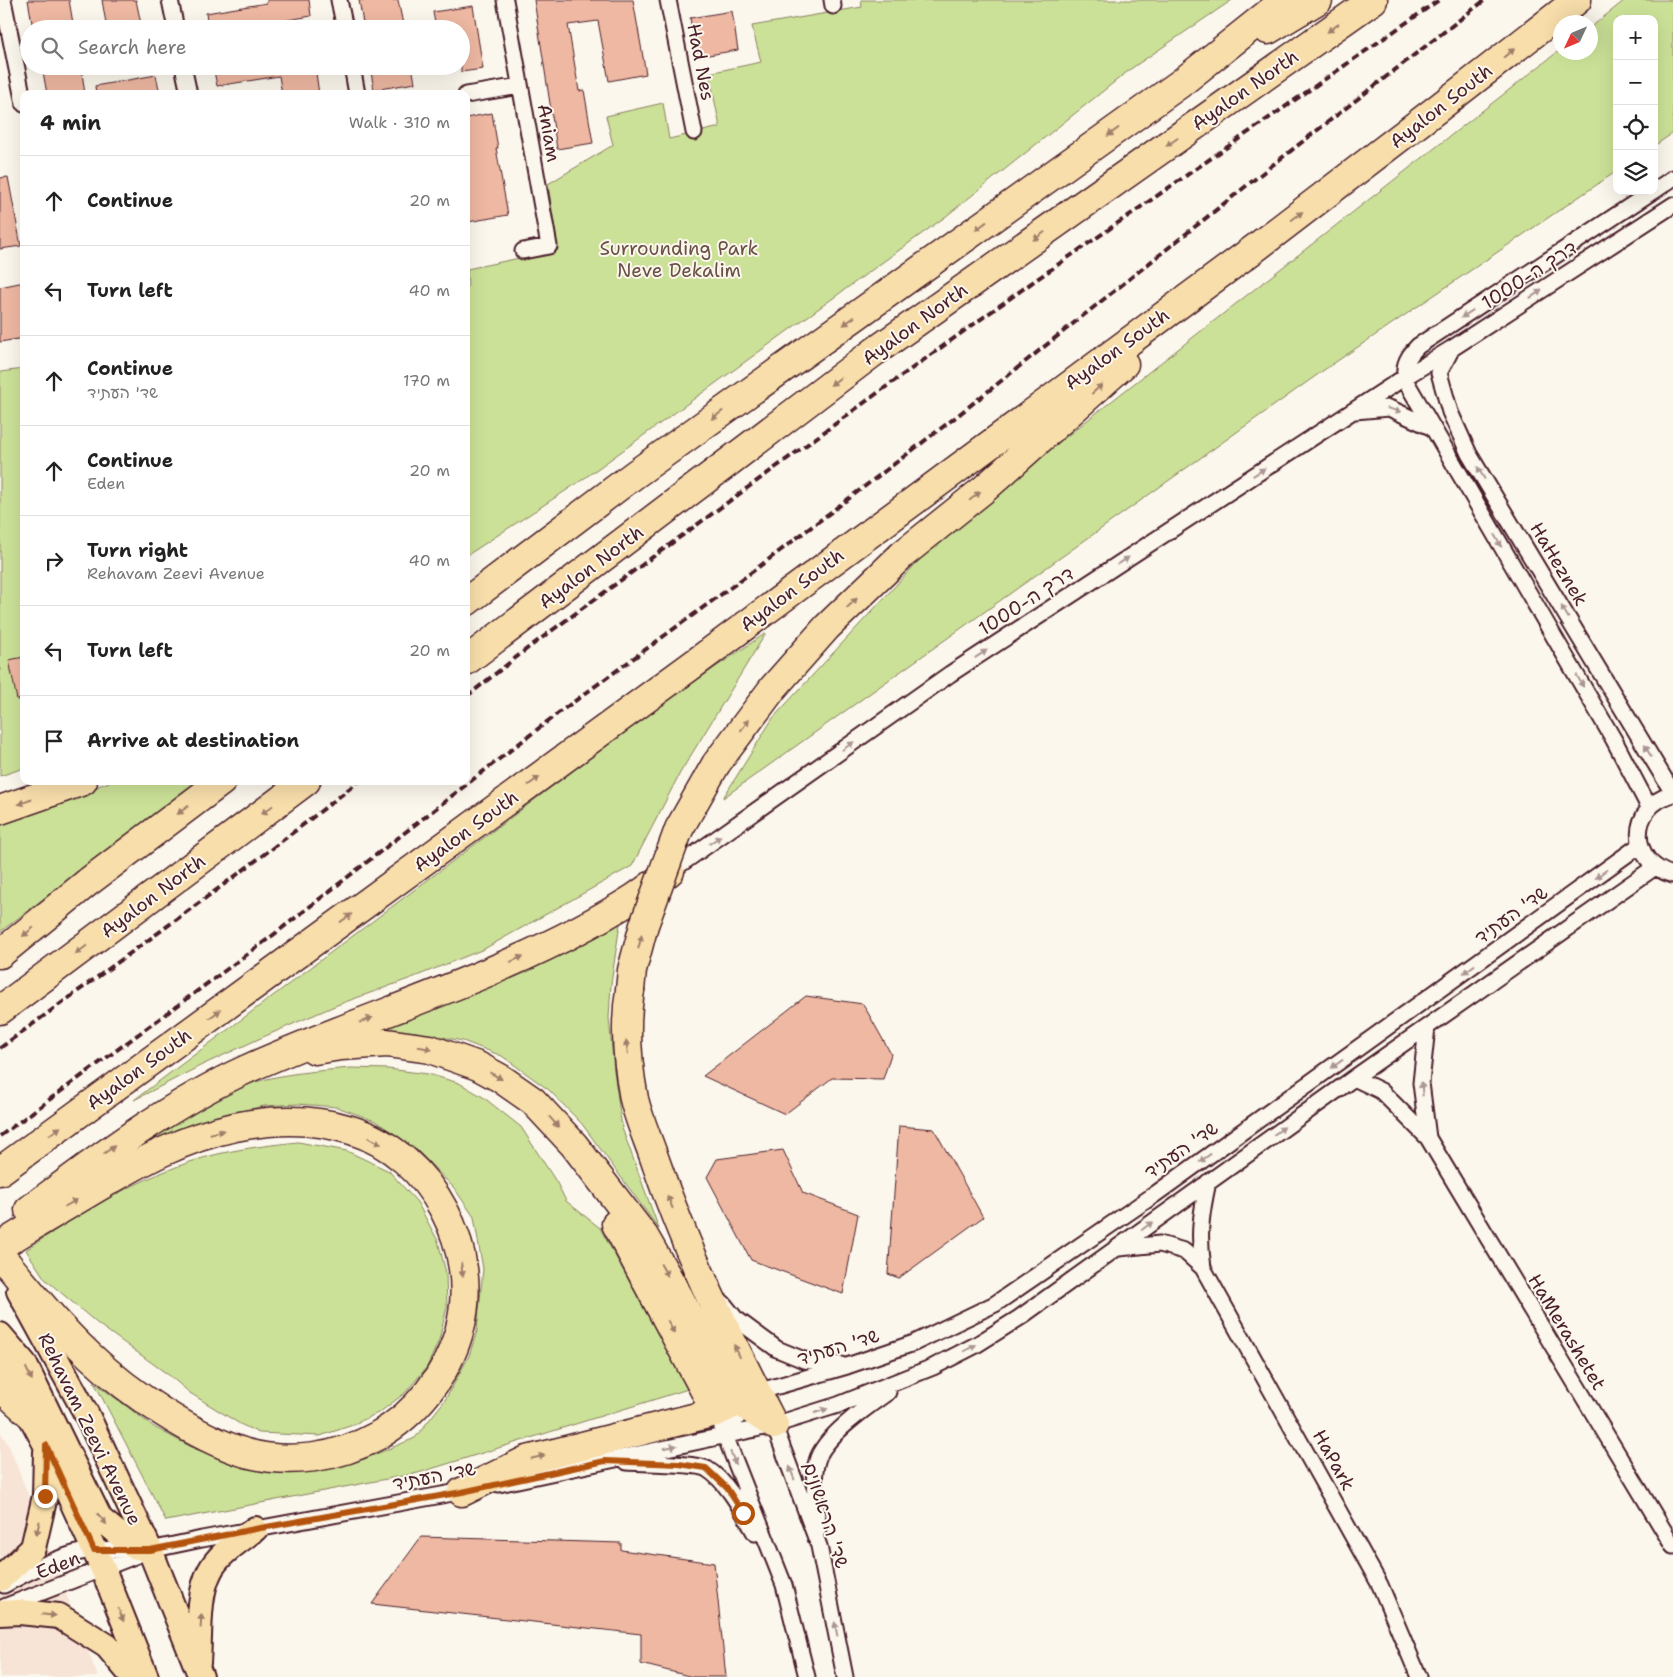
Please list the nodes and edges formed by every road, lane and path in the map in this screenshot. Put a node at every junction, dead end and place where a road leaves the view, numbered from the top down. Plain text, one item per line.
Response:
1 (3, 0) edge
2 (170, 0) edge
3 (339, 0) edge
4 (505, 0) edge
5 (668, 0) edge
6 (1285, 0) edge
7 (1318, 0) edge
8 (1373, 0) edge
9 (1577, 0) edge
10 (174, 20) edge
11 (343, 20) edge
12 (186, 75) edge
13 (354, 75) edge
14 (1181, 83) junction
15 (520, 86) junction
16 (21, 90) edge
17 (188, 90) edge
18 (356, 90) edge
19 (470, 94) edge
20 (694, 132) dead end
21 (1673, 178) edge
22 (1658, 188) edge
23 (1648, 195) edge
24 (1673, 204) edge
25 (1258, 246) junction
26 (523, 251) dead end
27 (1451, 349) junction
28 (1405, 377) junction
29 (1351, 412) junction
30 (1433, 428) junction
31 (634, 475) junction
32 (470, 587) edge
33 (470, 599) edge
34 (470, 658) edge
35 (72, 785) edge
36 (217, 785) edge
37 (301, 785) edge
38 (1673, 794) edge
39 (1649, 807) junction
40 (0, 810) edge
41 (1640, 845) junction
42 (1655, 867) junction
43 (675, 868) joint
44 (1673, 875) edge
45 (0, 954) edge
46 (0, 1010) edge
47 (1427, 1027) junction
48 (272, 1058) junction
49 (1354, 1078) junction
50 (1428, 1138) junction
51 (0, 1171) edge
52 (1208, 1182) junction
53 (0, 1232) edge
54 (1118, 1248) junction
55 (3, 1258) edge
56 (1203, 1268) junction
57 (699, 1273) junction
58 (0, 1335) edge
59 (0, 1359) edge
60 (847, 1366) junction
61 (904, 1380) junction
62 (0, 1387) edge
63 (739, 1405) junction
64 (30, 1414) junction
65 (774, 1426) junction
66 (46, 1445) junction
67 (605, 1461) junction
68 (462, 1492) junction
69 (255, 1529) junction
70 (819, 1546) junction
71 (1673, 1546) edge
72 (150, 1550) junction
73 (98, 1560) junction
74 (0, 1579) edge
75 (784, 1585) junction
76 (0, 1587) edge
77 (0, 1609) edge
78 (0, 1613) edge
79 (199, 1673) edge
80 (134, 1677) edge
81 (146, 1677) edge
82 (807, 1677) edge
83 (845, 1677) edge
84 (1419, 1677) edge

1 - 16 street
2 - 10 street
3 - 11 street
4 - 15 street, Aniam
5 - 20 street, Had Nes
6 - 14 highway
7 - 14 highway
8 -> 34 highway, Ayalon North
25 -> 9 highway, Ayalon South
12 - 17 street
13 - 18 street
14 -> 31 highway
15 - 19 street
15 - 26 street, Aniam
21 - 22 street, דרך ה-1000
23 -> 28 street, דרך ה-1000
27 -> 24 street, דרך ה-1000
51 -> 25 highway, Ayalon South
57 -> 25 highway, bridge
27 - 28 street, דרך ה-1000
38 -> 27 street, HaHeznek
28 - 29 street, דרך ה-1000
28 - 30 street
29 -> 30 street
43 -> 29 street, דרך ה-1000
30 -> 39 street
31 - 32 highway
31 - 33 highway
35 -> 40 highway
36 -> 45 highway
37 -> 46 highway, Ayalon North
38 - 39 street
39 - 41 street
41 - 42 street
41 -> 60 street, שד' העתיד
42 - 44 street
42 - 47 street, שד' העתיד
48 -> 43 highway
47 - 49 street, שד' העתיד
50 -> 47 street, HaMerashetet
53 -> 48 highway
48 -> 63 highway
49 - 50 street, HaMerashetet
52 -> 49 street, שד' העתיד
50 - 71 street, HaMerashetet
54 -> 52 street, שד' העתיד
52 - 56 street, HaPark
54 - 56 street, HaPark
61 -> 54 street, שד' העתיד
55 -> 55 highway
55 - 72 main road, Rehavam Zeevi Avenue
56 - 84 street, HaPark
57 - 60 street
63 -> 57 highway
58 -> 72 main road
59 - 64 main road
60 - 63 street, שד' העתיד
65 -> 61 street, שד' העתיד
61 - 70 street
62 - 64 highway
63 - 65 highway
63 - 65 street, שד' העתיד
67 -> 63 street, שד' העתיד
68 -> 63 highway
63 -> 75 street
64 - 66 main road
70 -> 65 street, שד' הראשונים
66 - 73 main road
66 -> 74 main road
67 - 68 street, שד' העתיד
67 - 75 street
68 - 69 street, שד' העתיד
69 - 72 street, שד' העתיד
79 -> 69 main road
83 -> 70 street, שד' הראשונים
72 - 73 street, Eden
72 - 73 street, Eden
72 - 79 main road, Rehavam Zeevi Avenue
73 - 76 street, Eden
73 - 77 street, Eden
73 -> 81 main road
75 - 82 street
78 -> 80 main road

